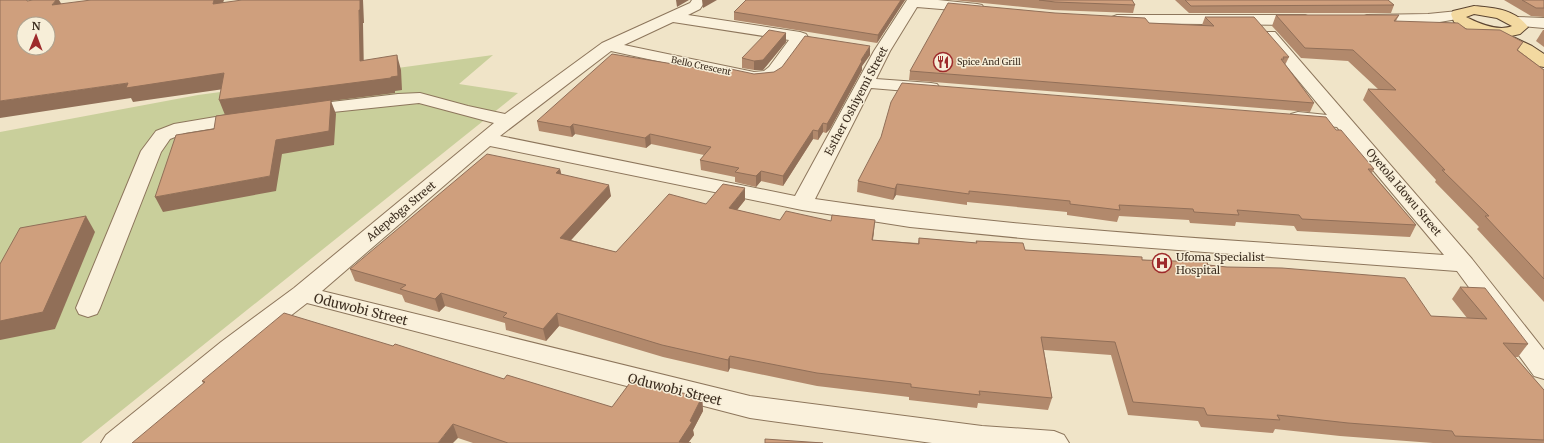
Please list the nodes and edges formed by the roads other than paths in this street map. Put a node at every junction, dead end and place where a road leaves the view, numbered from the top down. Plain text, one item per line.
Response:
1 (699, 0) edge
2 (1452, 0) edge
3 (913, 1) edge
4 (1462, 9) edge
5 (991, 10) edge
6 (672, 17) junction
7 (1100, 19) edge
8 (1428, 19) junction
9 (1257, 20) junction
10 (1319, 20) edge
11 (1350, 20) edge
12 (1544, 23) edge
13 (1472, 25) junction
14 (1515, 26) junction
15 (1487, 30) junction
16 (608, 46) junction
17 (1526, 49) junction
18 (1544, 62) edge
19 (867, 82) junction
20 (946, 89) edge
21 (284, 113) edge
22 (262, 116) edge
23 (1281, 117) edge
24 (508, 120) junction
25 (1345, 122) junction
26 (486, 139) junction
27 (802, 204) junction
28 (1464, 264) junction
29 (303, 294) junction
30 (88, 308) dead end
31 (1544, 369) edge
32 (116, 443) edge
33 (1054, 443) edge

1 - 6 street, Adepebga Street
2 - 4 main road
3 - 5 street
3 - 19 street, Esther Oshiyemi Street
4 - 8 street
4 - 13 main road
4 - 14 main road
6 - 16 street, Adepebga Street
6 - 16 street, Bello Crescent
7 - 9 street
8 - 11 street
8 - 13 street
9 - 10 street
9 - 25 street, Oyetola Idowu Street
12 - 14 street
13 - 15 main road
14 - 15 main road
14 - 17 main road
15 - 17 main road
16 - 24 street, Adepebga Street
17 - 18 main road
19 - 20 street
19 - 27 street, Esther Oshiyemi Street
21 - 24 street
22 - 30 street
23 - 25 street
24 - 26 street, Adepebga Street
25 - 28 street, Oyetola Idowu Street
26 - 27 street
26 - 29 street, Adepebga Street
27 - 28 street
28 - 31 street, Oyetola Idowu Street
29 - 32 street, Adepebga Street
29 - 33 street, Oduwobi Street

